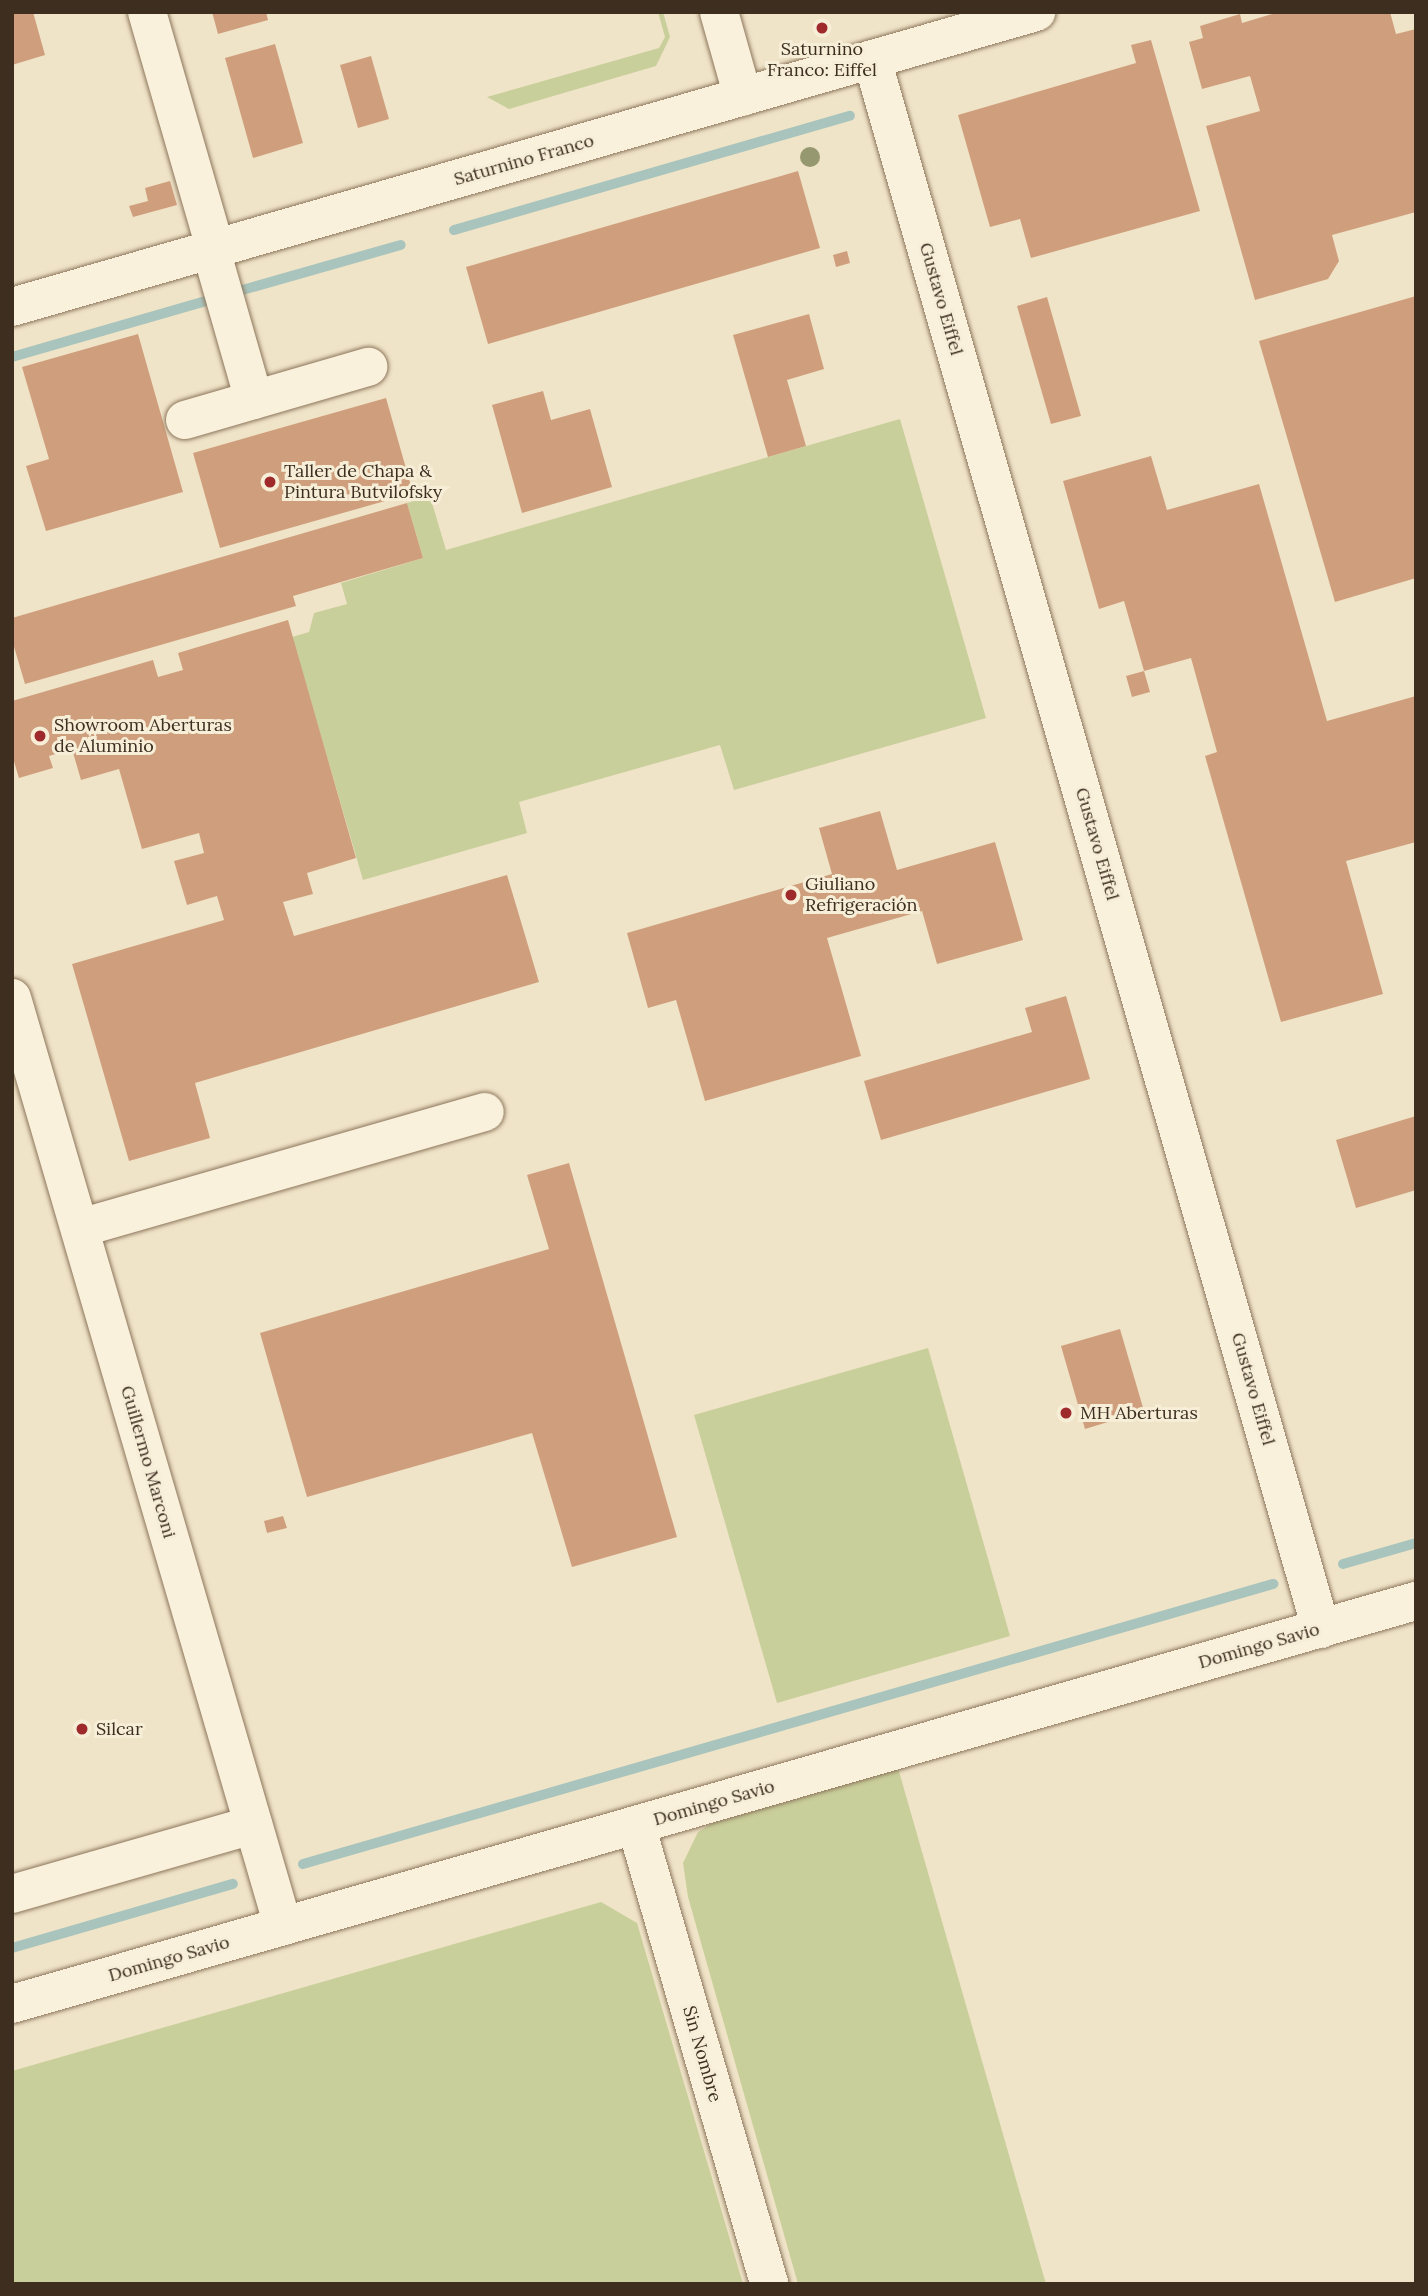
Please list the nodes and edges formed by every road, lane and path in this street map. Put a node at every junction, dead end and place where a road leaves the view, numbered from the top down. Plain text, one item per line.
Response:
1 (147, 12) edge
2 (719, 12) edge
3 (1036, 12) edge
4 (872, 59) junction
5 (743, 97) junction
6 (213, 249) junction
7 (12, 307) edge
8 (369, 367) dead end
9 (254, 400) junction
10 (185, 420) dead end
11 (12, 998) edge
12 (485, 1112) dead end
13 (79, 1228) junction
14 (1416, 1601) edge
15 (1321, 1629) junction
16 (253, 1825) junction
17 (636, 1825) junction
18 (12, 1894) edge
19 (283, 1926) junction
20 (12, 2004) edge
21 (769, 2284) edge

1 - 6 street
2 - 5 street
3 - 4 street, Saturnino Franco
4 - 5 street, Saturnino Franco
4 - 15 street, Gustavo Eiffel
5 - 6 street, Saturnino Franco
6 - 7 street, Saturnino Franco
6 - 9 street
8 - 9 street
9 - 10 street
11 - 13 street, Guillermo Marconi
12 - 13 street
13 - 16 street, Guillermo Marconi
14 - 15 street, Domingo Savio
15 - 17 street, Domingo Savio
16 - 18 street
16 - 19 street, Guillermo Marconi
17 - 19 street, Domingo Savio
17 - 21 street, Sin Nombre
19 - 20 street, Domingo Savio

